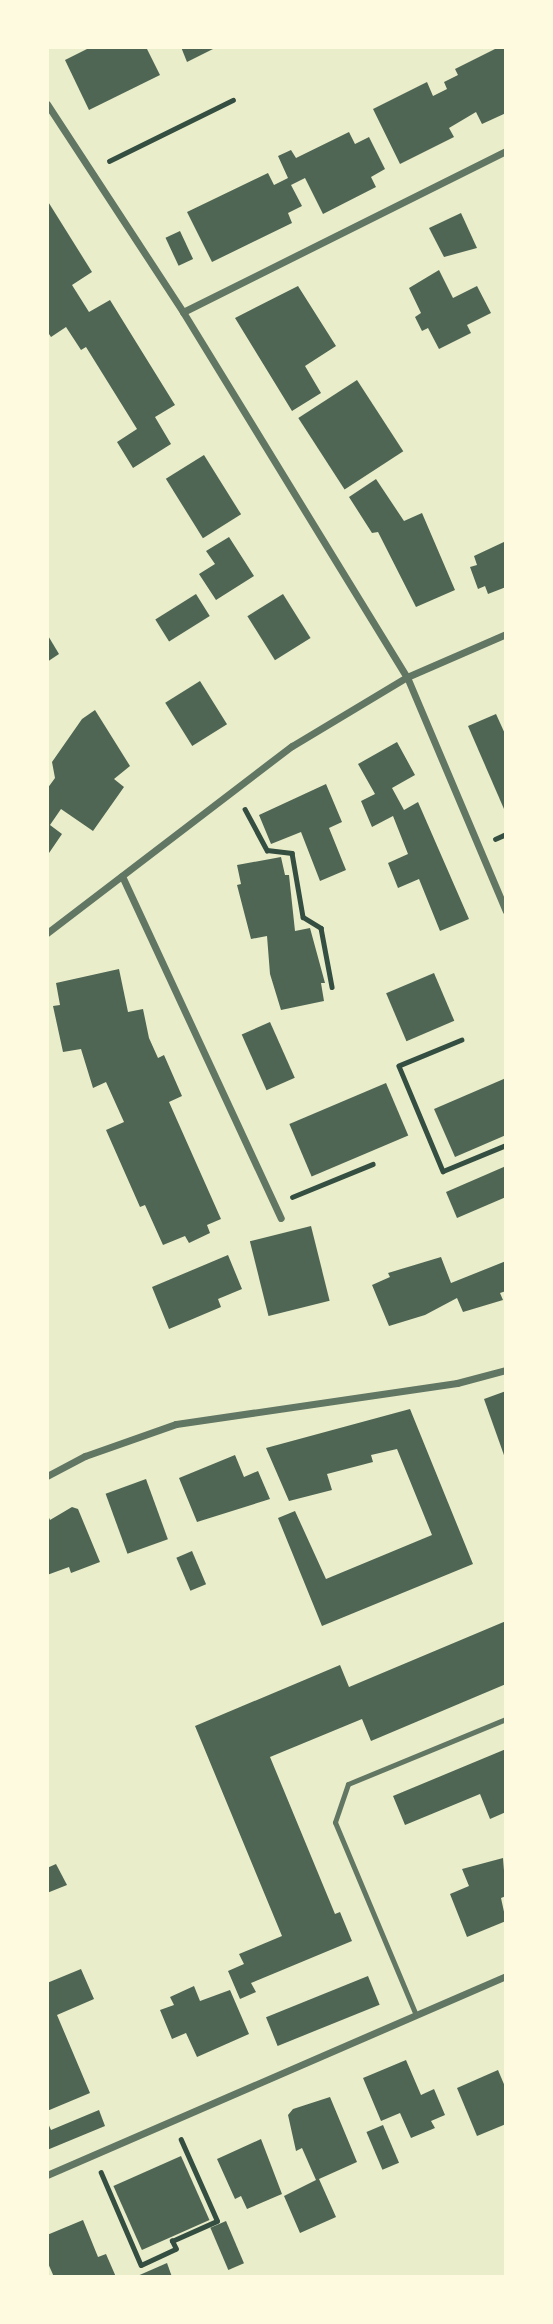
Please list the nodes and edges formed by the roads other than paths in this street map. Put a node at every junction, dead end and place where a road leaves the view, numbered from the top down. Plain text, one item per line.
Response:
1 (47, 104) edge
2 (506, 150) edge
3 (183, 312) junction
4 (506, 634) edge
5 (407, 677) junction
6 (122, 876) junction
7 (506, 911) edge
8 (47, 933) edge
9 (281, 1218) dead end
10 (506, 1370) edge
11 (47, 1476) edge
12 (506, 1719) edge
13 (506, 1976) edge
14 (416, 2015) junction
15 (47, 2175) edge

1 - 3 street
2 - 3 street
3 - 5 street
4 - 5 street
5 - 6 street
5 - 7 street
6 - 8 street
6 - 9 street
10 - 11 street
12 - 14 lane
13 - 14 street
14 - 15 street

